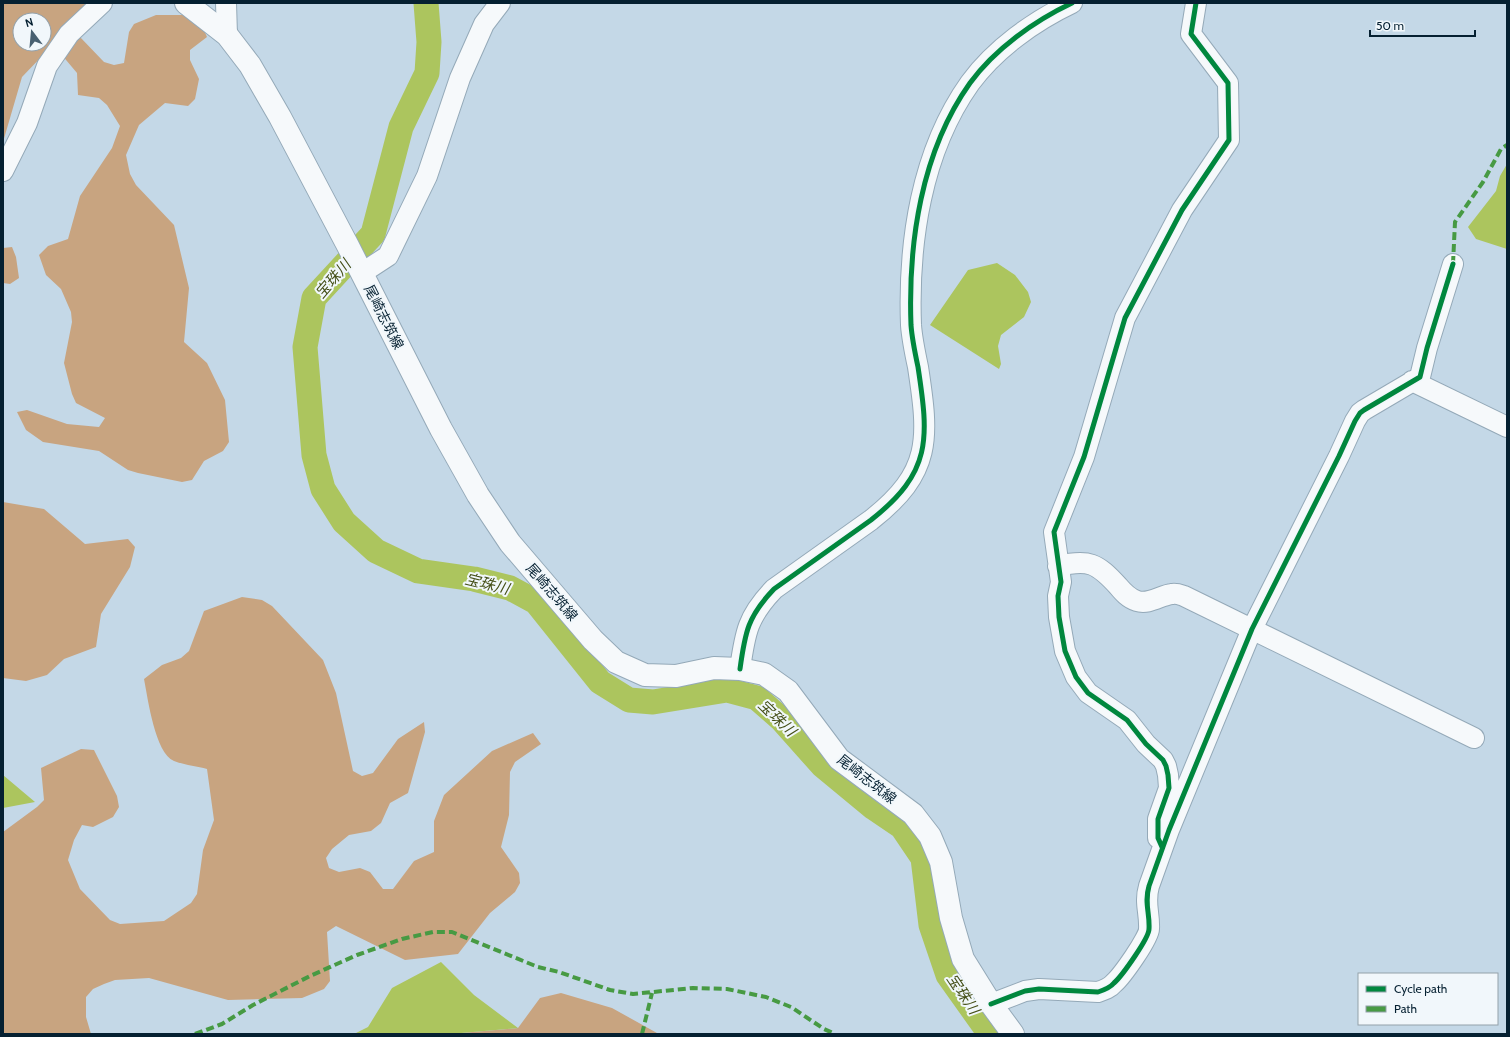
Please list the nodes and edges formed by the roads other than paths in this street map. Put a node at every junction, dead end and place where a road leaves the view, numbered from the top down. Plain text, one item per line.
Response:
1 (102, 3) edge
2 (186, 3) edge
3 (226, 3) edge
4 (500, 3) edge
5 (1072, 3) edge
6 (1196, 3) edge
7 (227, 35) junction
8 (3, 172) edge
9 (1453, 264) dead end
10 (360, 270) junction
11 (1412, 382) junction
12 (1507, 427) edge
13 (1058, 566) junction
14 (1252, 629) junction
15 (740, 669) junction
16 (1474, 738) dead end
17 (1162, 847) junction
18 (991, 1004) junction
19 (1013, 1034) edge

1 - 8 street
2 - 7 main road, 尾崎志筑線
3 - 7 street
4 - 10 street
5 - 15 street
6 - 13 street
7 - 10 main road, 尾崎志筑線
9 - 11 street
10 - 15 main road, 尾崎志筑線
11 - 12 street
11 - 14 street
13 - 14 street
13 - 17 street
14 - 16 street
14 - 17 street
15 - 18 main road, 尾崎志筑線
17 - 18 street
18 - 19 main road, 尾崎志筑線

